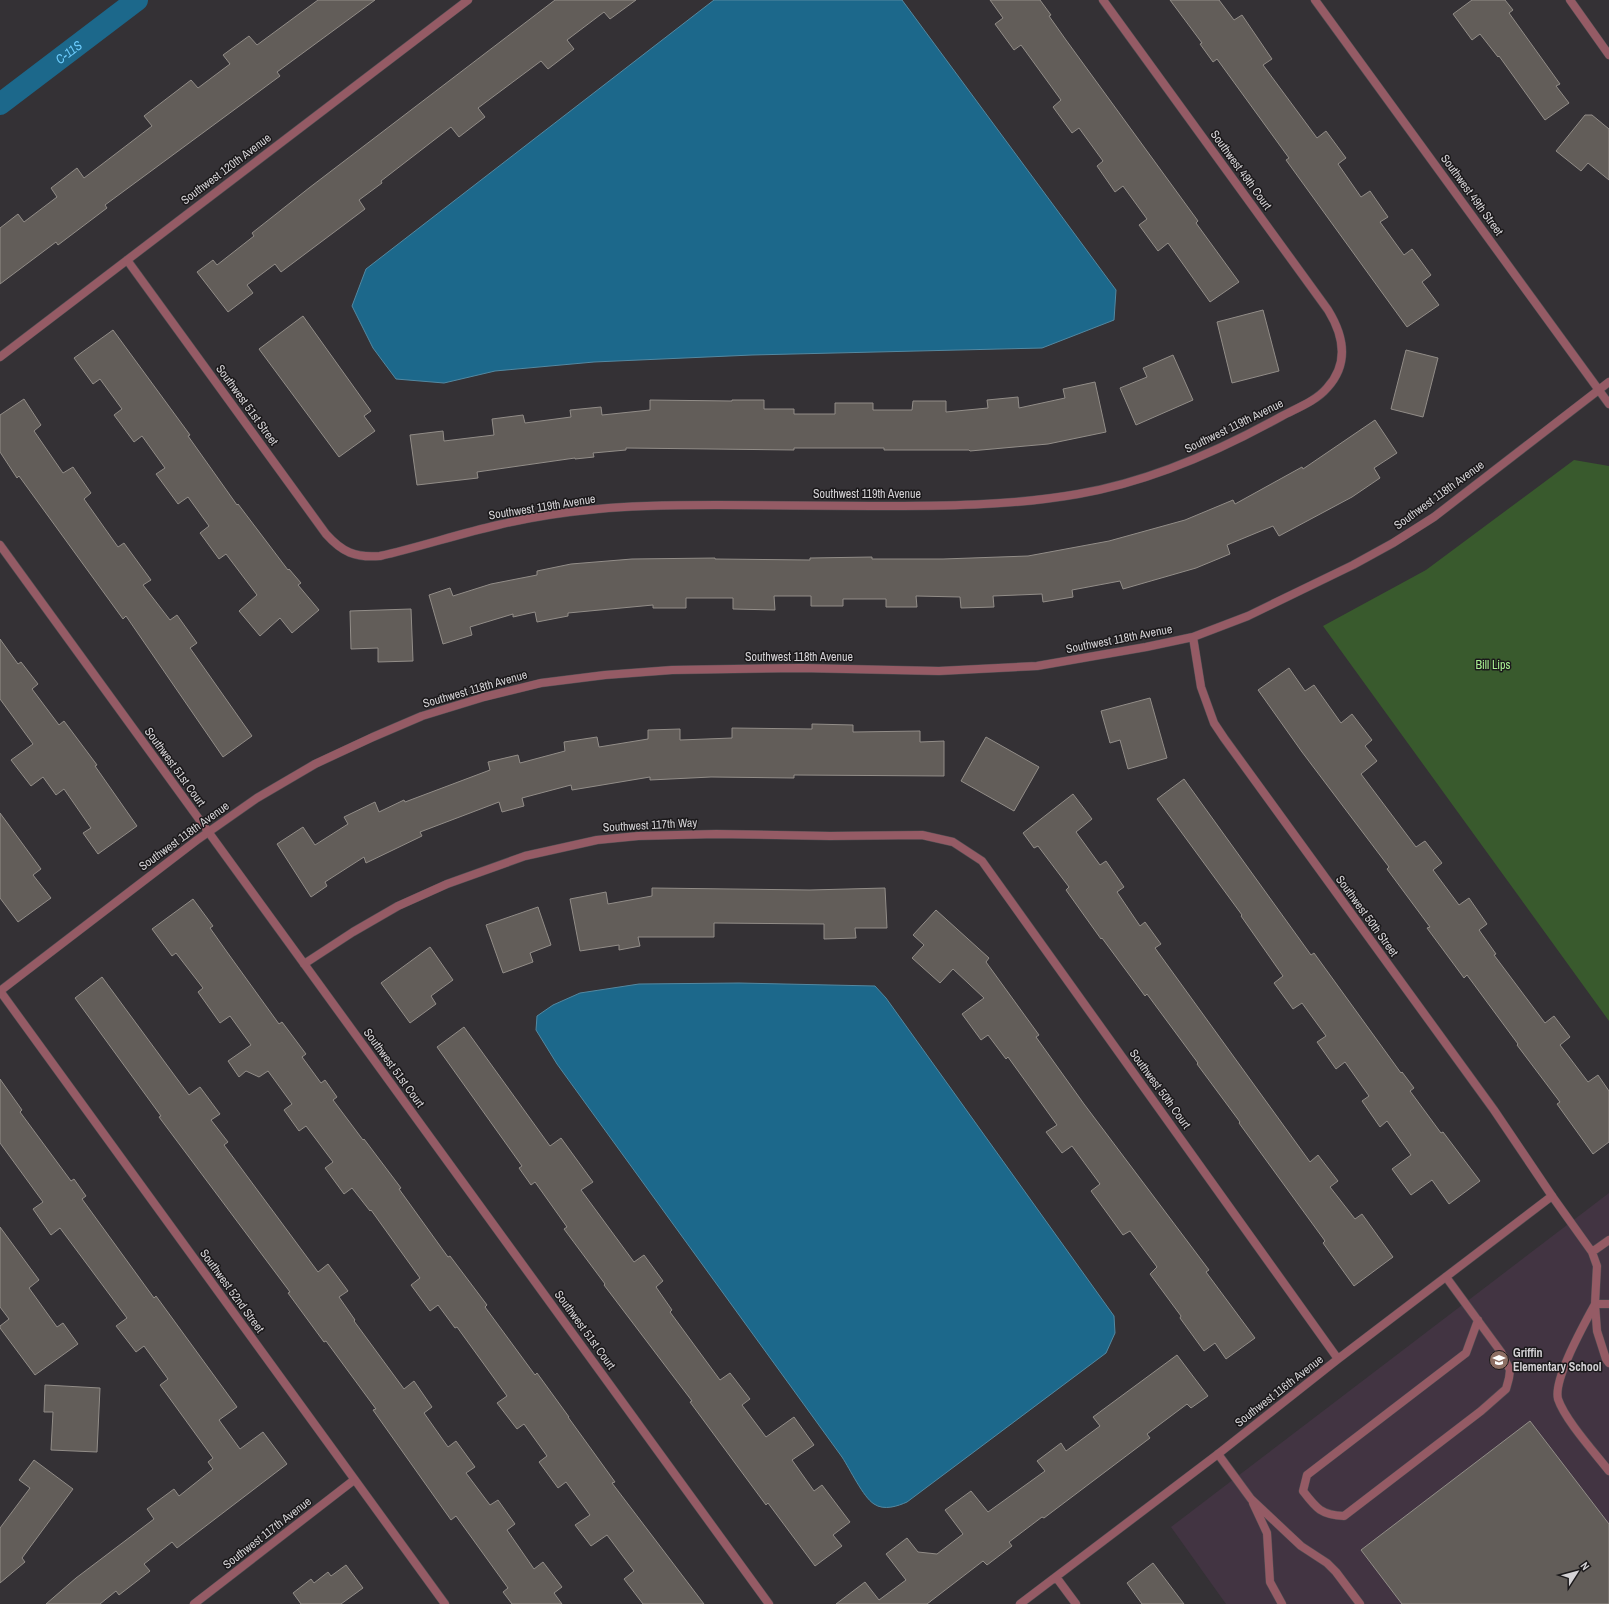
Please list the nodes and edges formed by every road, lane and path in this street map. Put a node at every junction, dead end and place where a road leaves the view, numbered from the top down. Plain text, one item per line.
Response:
1 (468, 0) edge
2 (1103, 0) edge
3 (1315, 0) edge
4 (1570, 0) edge
5 (1609, 55) edge
6 (127, 260) junction
7 (0, 357) edge
8 (1341, 360) joint
9 (1609, 382) edge
10 (1598, 390) junction
11 (1609, 404) edge
12 (0, 545) edge
13 (356, 555) joint
14 (1193, 637) junction
15 (208, 832) junction
16 (953, 842) joint
17 (304, 964) junction
18 (0, 991) edge
19 (1552, 1196) junction
20 (1609, 1240) edge
21 (1592, 1252) junction
22 (1446, 1277) junction
23 (1595, 1304) junction
24 (1609, 1304) edge
25 (1478, 1320) junction
26 (1338, 1359) junction
27 (1609, 1363) edge
28 (1218, 1454) junction
29 (1609, 1471) edge
30 (354, 1480) junction
31 (1251, 1499) junction
32 (1056, 1577) junction
33 (194, 1604) edge
34 (445, 1604) edge
35 (769, 1604) edge
36 (1020, 1604) edge
37 (1076, 1604) edge
38 (1282, 1604) edge
39 (1360, 1604) edge

1 - 6 street, Southwest 120th Avenue
2 - 8 street, Southwest 49th Court
3 - 10 street, Southwest 49th Street
4 - 5 street
6 - 7 street, Southwest 120th Avenue
6 - 13 street, Southwest 51st Street
8 - 13 street, Southwest 119th Avenue
9 - 10 street, Southwest 118th Avenue
10 - 11 street, Southwest 49th Street
10 - 14 street, Southwest 118th Avenue
12 - 15 street, Southwest 51st Court
14 - 15 street, Southwest 118th Avenue
14 - 19 street, Southwest 50th Street
15 - 17 street, Southwest 51st Court
15 - 18 street, Southwest 118th Avenue
16 - 17 street, Southwest 117th Way
16 - 26 street, Southwest 50th Court
17 - 35 street, Southwest 51st Court
18 - 30 street, Southwest 52nd Street
19 - 21 street, Southwest 50th Street
19 - 22 street, Southwest 116th Avenue
20 - 21 street
21 - 23 street
22 - 25 street
22 - 26 street, Southwest 116th Avenue
23 - 24 street
23 - 27 street
23 - 29 street
25 - 25 street
26 - 28 street, Southwest 116th Avenue
28 - 31 street
28 - 32 street, Southwest 116th Avenue
30 - 33 street, Southwest 117th Avenue
30 - 34 street, Southwest 52nd Street
31 - 38 street
31 - 39 street
32 - 36 street, Southwest 116th Avenue
32 - 37 street

